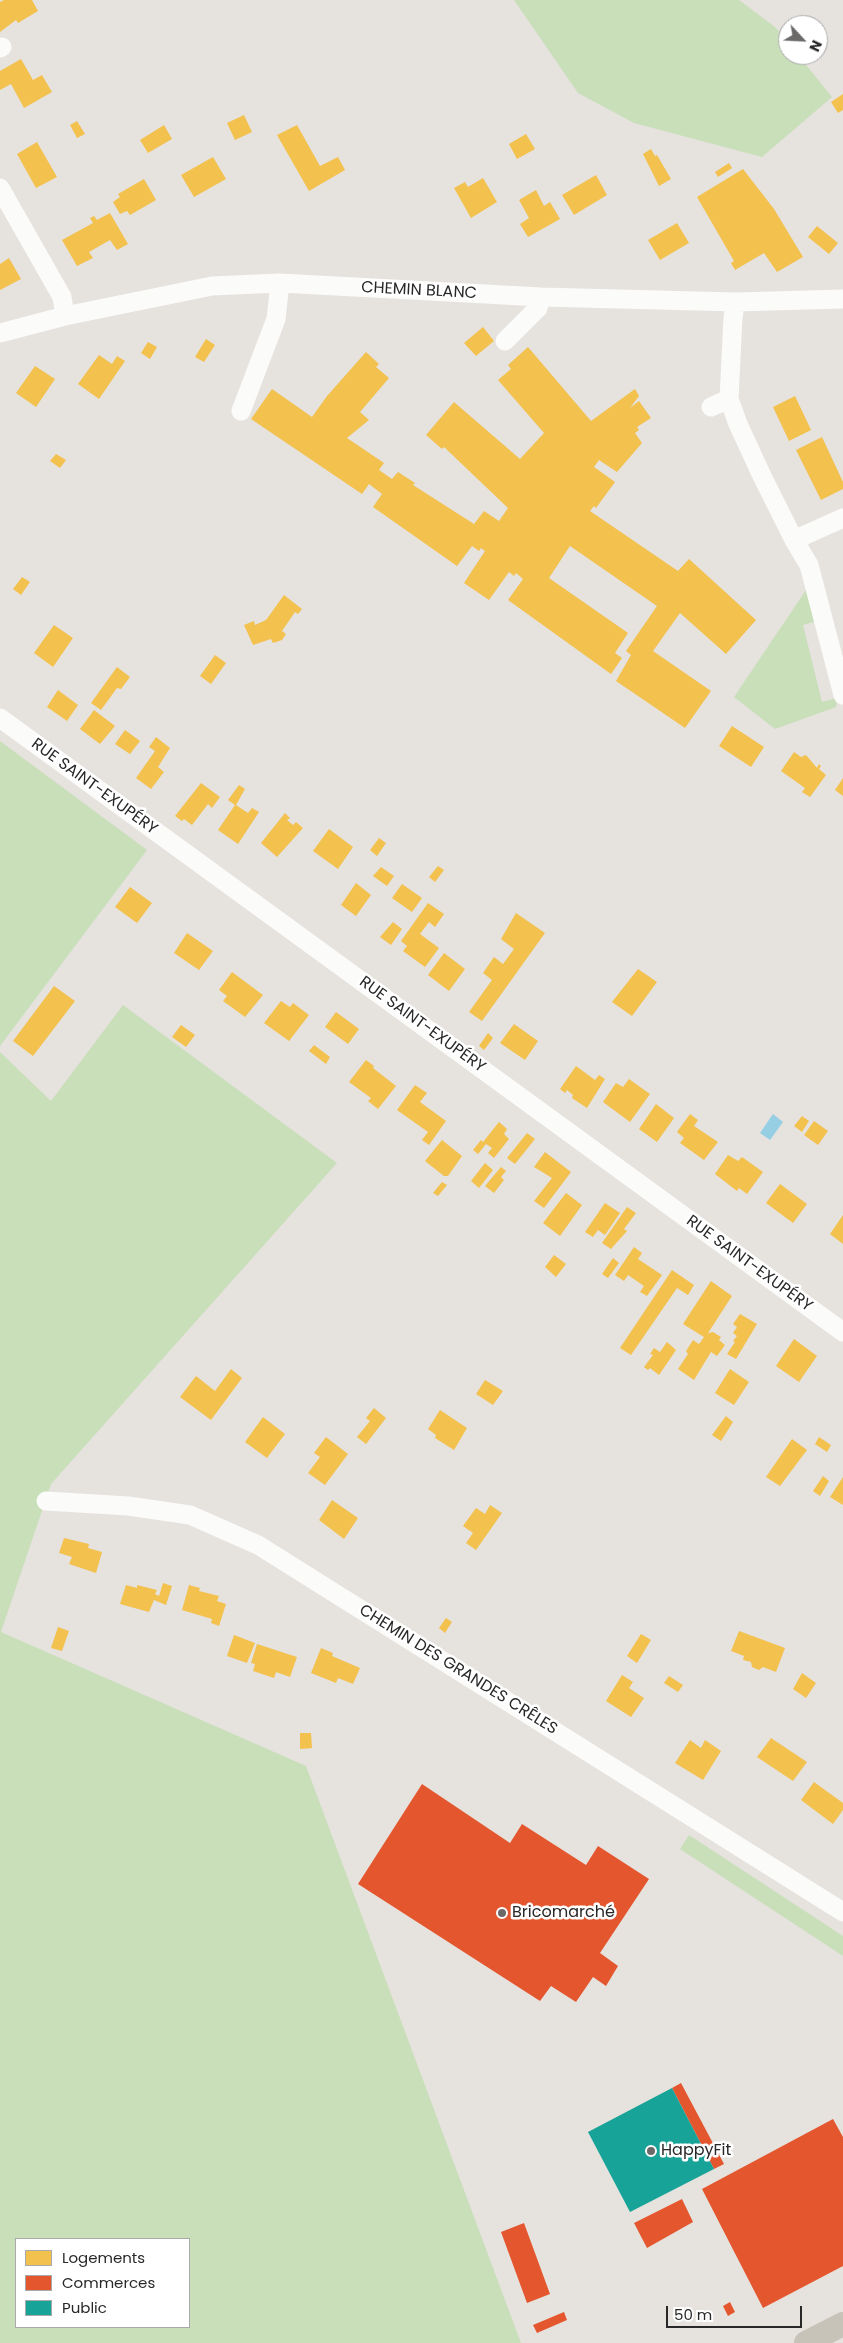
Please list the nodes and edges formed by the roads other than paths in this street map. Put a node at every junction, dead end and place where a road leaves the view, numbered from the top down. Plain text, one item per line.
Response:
1 (0, 188) edge
2 (280, 283) junction
3 (541, 297) junction
4 (843, 299) edge
5 (736, 302) junction
6 (65, 316) junction
7 (0, 333) edge
8 (505, 341) dead end
9 (729, 400) junction
10 (711, 407) dead end
11 (241, 411) dead end
12 (843, 518) edge
13 (794, 540) junction
14 (843, 695) edge
15 (0, 718) edge
16 (843, 1332) edge
17 (46, 1501) dead end
18 (843, 1912) edge
19 (843, 2324) edge
20 (806, 2343) edge

1 - 6 street
2 - 3 street, CHEMIN BLANC
2 - 6 street, CHEMIN BLANC
2 - 11 street
3 - 5 street, CHEMIN BLANC
3 - 8 street
4 - 5 street, CHEMIN BLANC
5 - 9 street
6 - 7 street, CHEMIN BLANC
9 - 10 street
9 - 13 street
12 - 13 street
13 - 14 street
15 - 16 street, RUE SAINT-EXUPÉRY
17 - 18 street, CHEMIN DES GRANDES CRÊLES
19 - 20 main road

